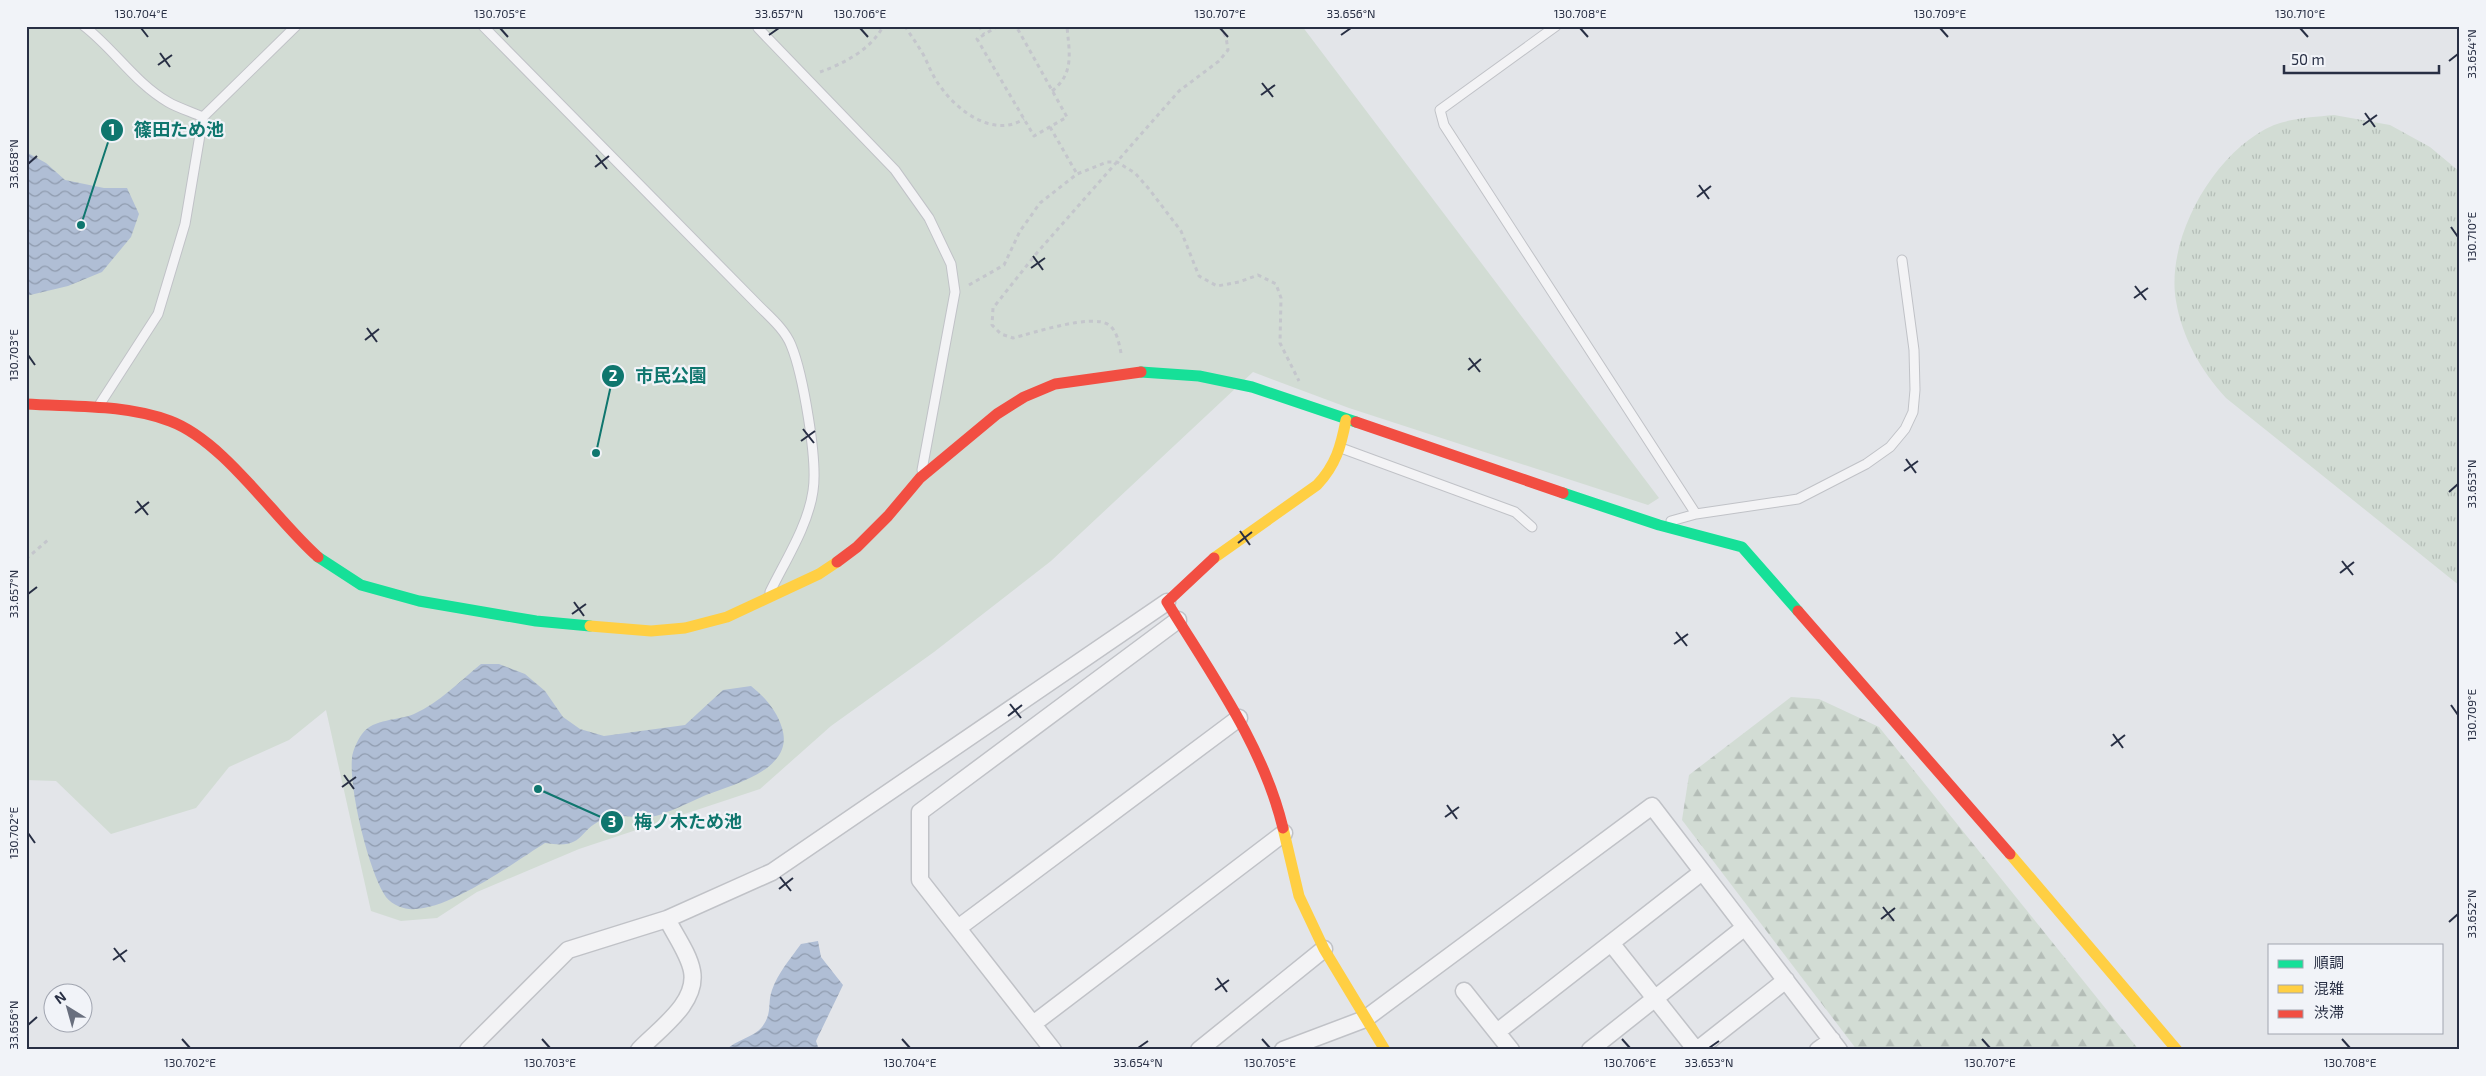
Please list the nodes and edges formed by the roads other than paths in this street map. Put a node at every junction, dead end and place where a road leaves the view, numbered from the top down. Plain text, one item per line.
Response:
1 (84, 26) edge
2 (296, 26) edge
3 (483, 26) edge
4 (1556, 26) edge
5 (758, 28) dead end
6 (204, 117) junction
7 (1902, 260) dead end
8 (26, 404) edge
9 (96, 410) junction
10 (1346, 420) junction
11 (1340, 448) junction
12 (920, 478) junction
13 (1696, 514) junction
14 (1659, 525) junction
15 (1532, 527) dead end
16 (767, 598) junction
17 (1167, 602) junction
18 (1178, 620) junction
19 (1239, 718) junction
20 (1284, 833) junction
21 (1702, 872) junction
22 (667, 919) junction
23 (1745, 927) junction
24 (958, 928) junction
25 (1611, 943) junction
26 (1324, 949) junction
27 (1786, 980) junction
28 (1464, 991) dead end
29 (1656, 998) junction
30 (1365, 1019) junction
31 (1032, 1024) junction
32 (1497, 1032) junction
33 (1836, 1045) edge
34 (468, 1050) edge
35 (639, 1050) edge
36 (1053, 1050) edge
37 (1199, 1050) edge
38 (1283, 1050) edge
39 (1386, 1050) edge
40 (1511, 1050) edge
41 (1590, 1050) edge
42 (1697, 1050) edge
43 (1818, 1050) edge
44 (2177, 1050) edge

1 - 6 lane
2 - 6 lane
3 - 16 lane
4 - 13 lane
5 - 12 lane
6 - 9 lane
7 - 13 lane
8 - 9 street
9 - 16 street
10 - 11 street
10 - 12 street
10 - 14 street
11 - 15 lane
11 - 17 street
12 - 16 street
13 - 14 lane
14 - 44 street
17 - 18 street
17 - 22 street
18 - 19 street
18 - 24 street
19 - 20 street
19 - 24 street
20 - 26 street
20 - 31 street
21 - 23 street
21 - 25 street
21 - 30 street
22 - 34 street
22 - 35 street
23 - 27 street
23 - 29 street
24 - 31 street
25 - 29 street
25 - 32 street
26 - 30 street
26 - 37 street
27 - 33 street
27 - 42 street
28 - 32 street
29 - 41 street
29 - 42 street
30 - 38 street
30 - 39 street
31 - 36 street
32 - 40 street
33 - 43 street

